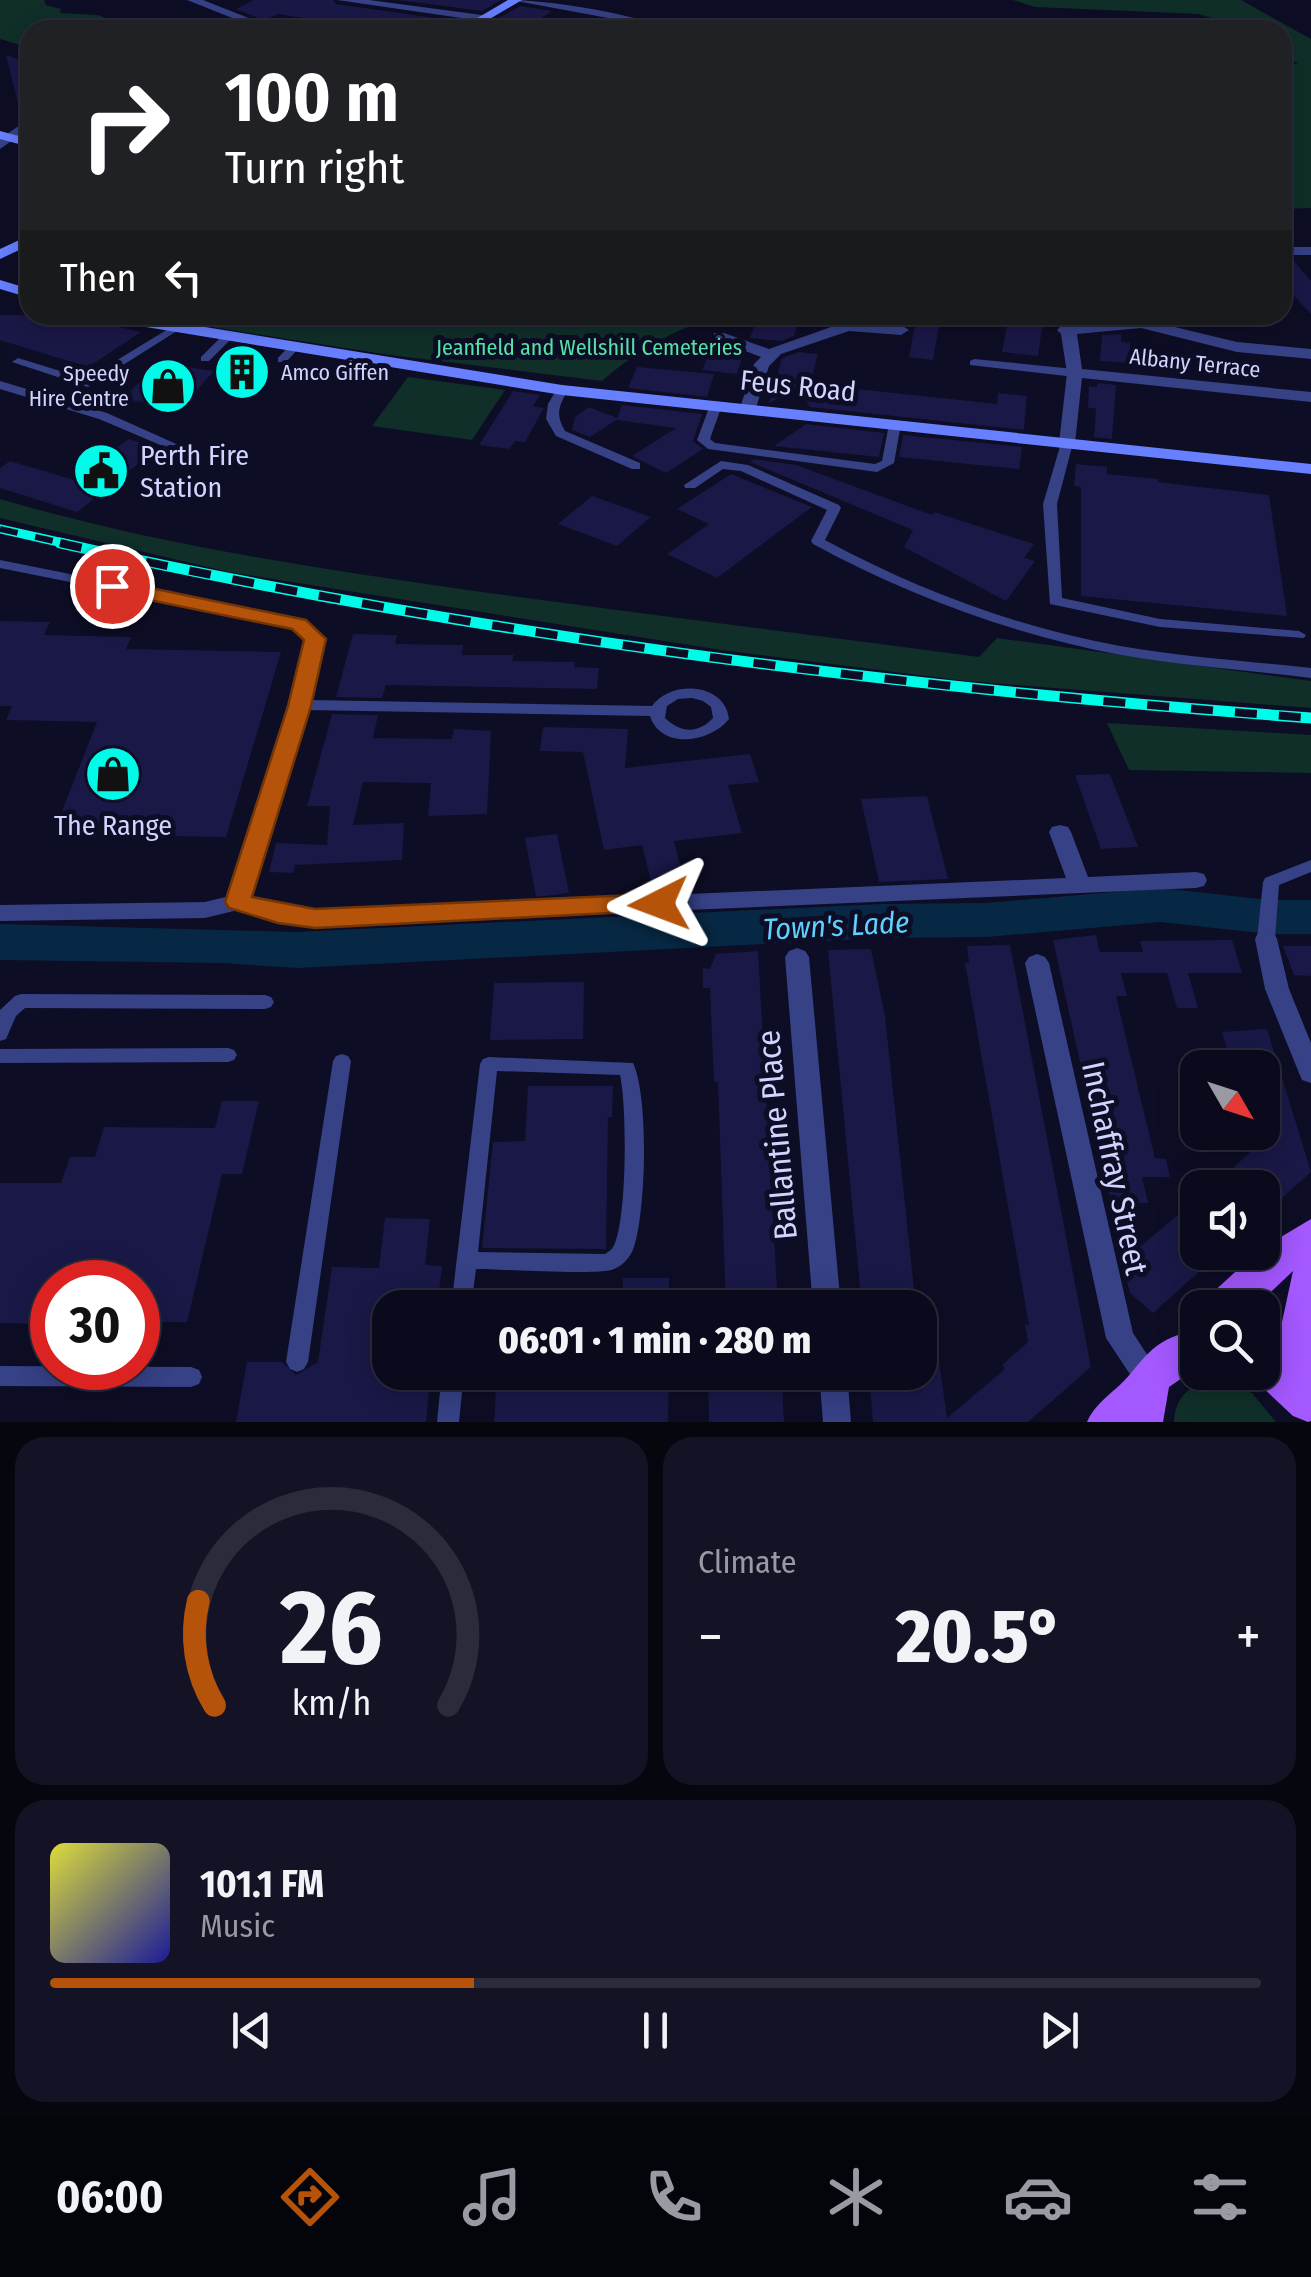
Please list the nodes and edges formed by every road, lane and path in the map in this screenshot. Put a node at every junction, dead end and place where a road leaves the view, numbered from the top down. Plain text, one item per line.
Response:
1 (193, 0) edge
2 (343, 0) edge
3 (516, 0) edge
4 (482, 18) junction
5 (246, 20) edge
6 (479, 20) edge
7 (630, 20) edge
8 (153, 325) edge
9 (1066, 325) edge
10 (1148, 325) edge
11 (173, 329) junction
12 (902, 330) dead end
13 (719, 336) dead end
14 (226, 338) junction
15 (1311, 354) edge
16 (771, 355) junction
17 (205, 359) dead end
18 (368, 360) junction
19 (18, 362) dead end
20 (974, 363) dead end
21 (1008, 367) junction
22 (1074, 373) junction
23 (353, 376) dead end
24 (0, 385) edge
25 (1004, 386) dead end
26 (562, 390) junction
27 (1311, 397) edge
28 (716, 405) junction
29 (748, 408) junction
30 (895, 424) junction
31 (1067, 442) junction
32 (195, 456) dead end
33 (636, 466) dead end
34 (1311, 469) edge
35 (690, 484) dead end
36 (0, 564) edge
37 (1299, 635) dead end
38 (1311, 672) edge
39 (299, 706) junction
40 (656, 711) dead end
41 (1060, 832) dead end
42 (1311, 866) edge
43 (1196, 880) dead end
44 (1080, 885) junction
45 (238, 902) junction
46 (0, 913) edge
47 (1266, 932) joint
48 (796, 957) dead end
49 (1036, 962) dead end
50 (265, 1002) dead end
51 (1303, 1030) edge
52 (0, 1034) edge
53 (0, 1056) edge
54 (228, 1056) dead end
55 (342, 1061) dead end
56 (1311, 1073) edge
57 (1311, 1236) edge
58 (466, 1260) junction
59 (1311, 1276) edge
60 (463, 1290) edge
61 (825, 1290) edge
62 (1244, 1290) edge
63 (297, 1362) dead end
64 (1167, 1371) edge
65 (1280, 1373) edge
66 (0, 1376) edge
67 (192, 1377) dead end
68 (452, 1390) edge
69 (835, 1390) edge
70 (1308, 1403) edge
71 (448, 1422) edge
72 (838, 1422) edge
73 (1109, 1422) edge

1 - 5 street
2 - 4 street
3 - 4 street
3 - 7 lane
4 - 6 street
8 - 11 street, Feus Road
9 - 22 street
10 - 15 street
11 - 14 street, Feus Road
11 - 19 lane
12 - 16 street
13 - 16 street
14 - 17 lane
14 - 18 street, Feus Road
16 - 29 street
18 - 23 lane
18 - 26 street, Feus Road
20 - 21 lane
21 - 22 lane
21 - 25 lane
22 - 27 street, Albany Terrace
22 - 31 street
24 - 32 lane
26 - 28 street, Feus Road
26 - 33 lane
28 - 29 street, Feus Road
28 - 30 lane
29 - 30 street, Feus Road
30 - 31 street, Feus Road
31 - 34 street, Feus Road
31 - 37 lane
35 - 38 lane
36 - 39 lane
39 - 40 lane
39 - 45 lane
41 - 44 street
42 - 47 lane
43 - 44 street
44 - 45 street
45 - 46 street
47 - 51 street
48 - 61 street, Ballantine Place
49 - 64 street, Inchaffray Street
50 - 52 lane
51 - 56 street
53 - 54 lane
55 - 63 lane
57 - 62 main road
58 - 58 lane
58 - 60 lane
59 - 70 main road
64 - 73 main road
65 - 70 main road
66 - 67 lane
68 - 71 lane
69 - 72 street

